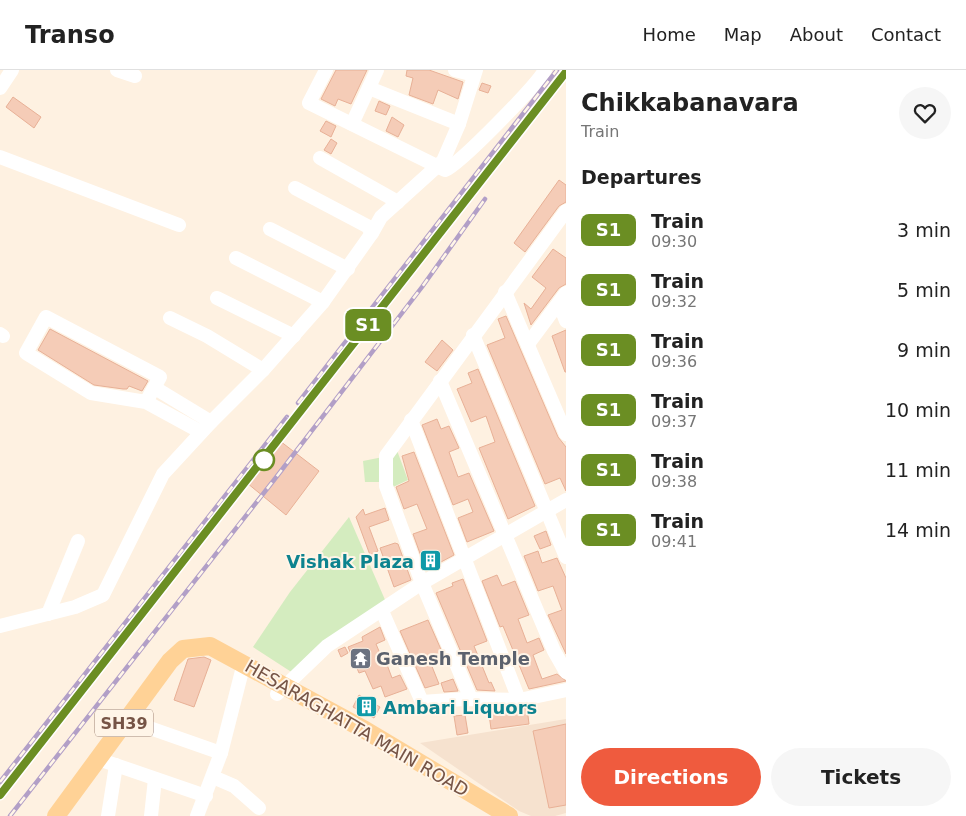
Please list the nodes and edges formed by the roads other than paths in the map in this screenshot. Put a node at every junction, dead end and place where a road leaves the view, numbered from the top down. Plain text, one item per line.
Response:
1 (12, 70) edge
2 (117, 70) edge
3 (326, 70) edge
4 (377, 70) edge
5 (455, 70) edge
6 (545, 70) edge
7 (475, 73) edge
8 (135, 76) dead end
9 (0, 88) edge
10 (369, 88) junction
11 (352, 124) junction
12 (460, 124) junction
13 (0, 157) edge
14 (320, 158) dead end
15 (439, 167) junction
16 (295, 188) dead end
17 (398, 202) junction
18 (566, 212) edge
19 (179, 225) dead end
20 (270, 229) dead end
21 (372, 233) junction
22 (236, 258) dead end
23 (348, 269) junction
24 (506, 292) junction
25 (217, 298) dead end
26 (562, 298) edge
27 (323, 302) junction
28 (170, 318) dead end
29 (566, 321) edge
30 (473, 335) junction
31 (294, 336) junction
32 (528, 344) junction
33 (263, 370) junction
34 (440, 381) junction
35 (155, 388) junction
36 (146, 402) junction
37 (411, 420) junction
38 (211, 422) junction
39 (565, 430) edge
40 (201, 432) junction
41 (566, 500) edge
42 (548, 510) junction
43 (506, 534) junction
44 (78, 541) dead end
45 (566, 557) edge
46 (465, 558) junction
47 (422, 583) junction
48 (382, 611) junction
49 (48, 614) junction
50 (0, 624) edge
51 (243, 669) junction
52 (566, 672) edge
53 (280, 690) junction
54 (566, 690) edge
55 (470, 700) junction
56 (519, 700) junction
57 (126, 720) junction
58 (222, 753) junction
59 (98, 759) junction
60 (116, 765) junction
61 (213, 777) junction
62 (155, 779) junction
63 (206, 796) junction
64 (259, 808) dead end
65 (56, 816) edge
66 (108, 816) edge
67 (151, 816) edge
68 (197, 816) edge
69 (489, 816) edge
70 (509, 816) edge

1 - 9 street
2 - 8 street
3 - 11 street
4 - 10 street
5 - 7 street
6 - 15 street
7 - 12 street
10 - 11 street
10 - 12 street
11 - 15 street
12 - 15 street
13 - 19 street
14 - 17 street
15 - 17 street
16 - 21 street
17 - 21 street
18 - 24 street
20 - 23 street
21 - 23 street
22 - 27 street
23 - 27 street
24 - 30 street
24 - 32 street
25 - 31 street
26 - 29 street
26 - 32 street
27 - 31 street
28 - 33 street
30 - 34 street
30 - 42 street
31 - 33 street
32 - 39 street
33 - 38 street
34 - 37 street
34 - 43 street
35 - 36 street
35 - 36 street
35 - 38 street
36 - 40 street
37 - 46 street
37 - 47 street
38 - 40 street
40 - 49 street
41 - 42 street
42 - 43 street
42 - 45 street
43 - 46 street
43 - 52 street
44 - 49 street
46 - 47 street
46 - 56 street
47 - 48 street
47 - 55 street
48 - 53 street
48 - 55 street
49 - 50 street
51 - 53 main road, HESARAGHATTA MAIN ROAD / SH39
51 - 57 main road, HESARAGHATTA MAIN ROAD / SH39
51 - 58 street
53 - 69 main road, HESARAGHATTA MAIN ROAD
53 - 70 main road, HESARAGHATTA MAIN ROAD / SH39
54 - 56 street
55 - 56 street
57 - 58 street
57 - 59 main road, HESARAGHATTA MAIN ROAD / SH39
58 - 61 street
59 - 60 street
59 - 65 main road, HESARAGHATTA MAIN ROAD / SH39
60 - 62 street
60 - 66 street
61 - 63 street
61 - 64 street
62 - 63 street
62 - 67 street
63 - 68 street

